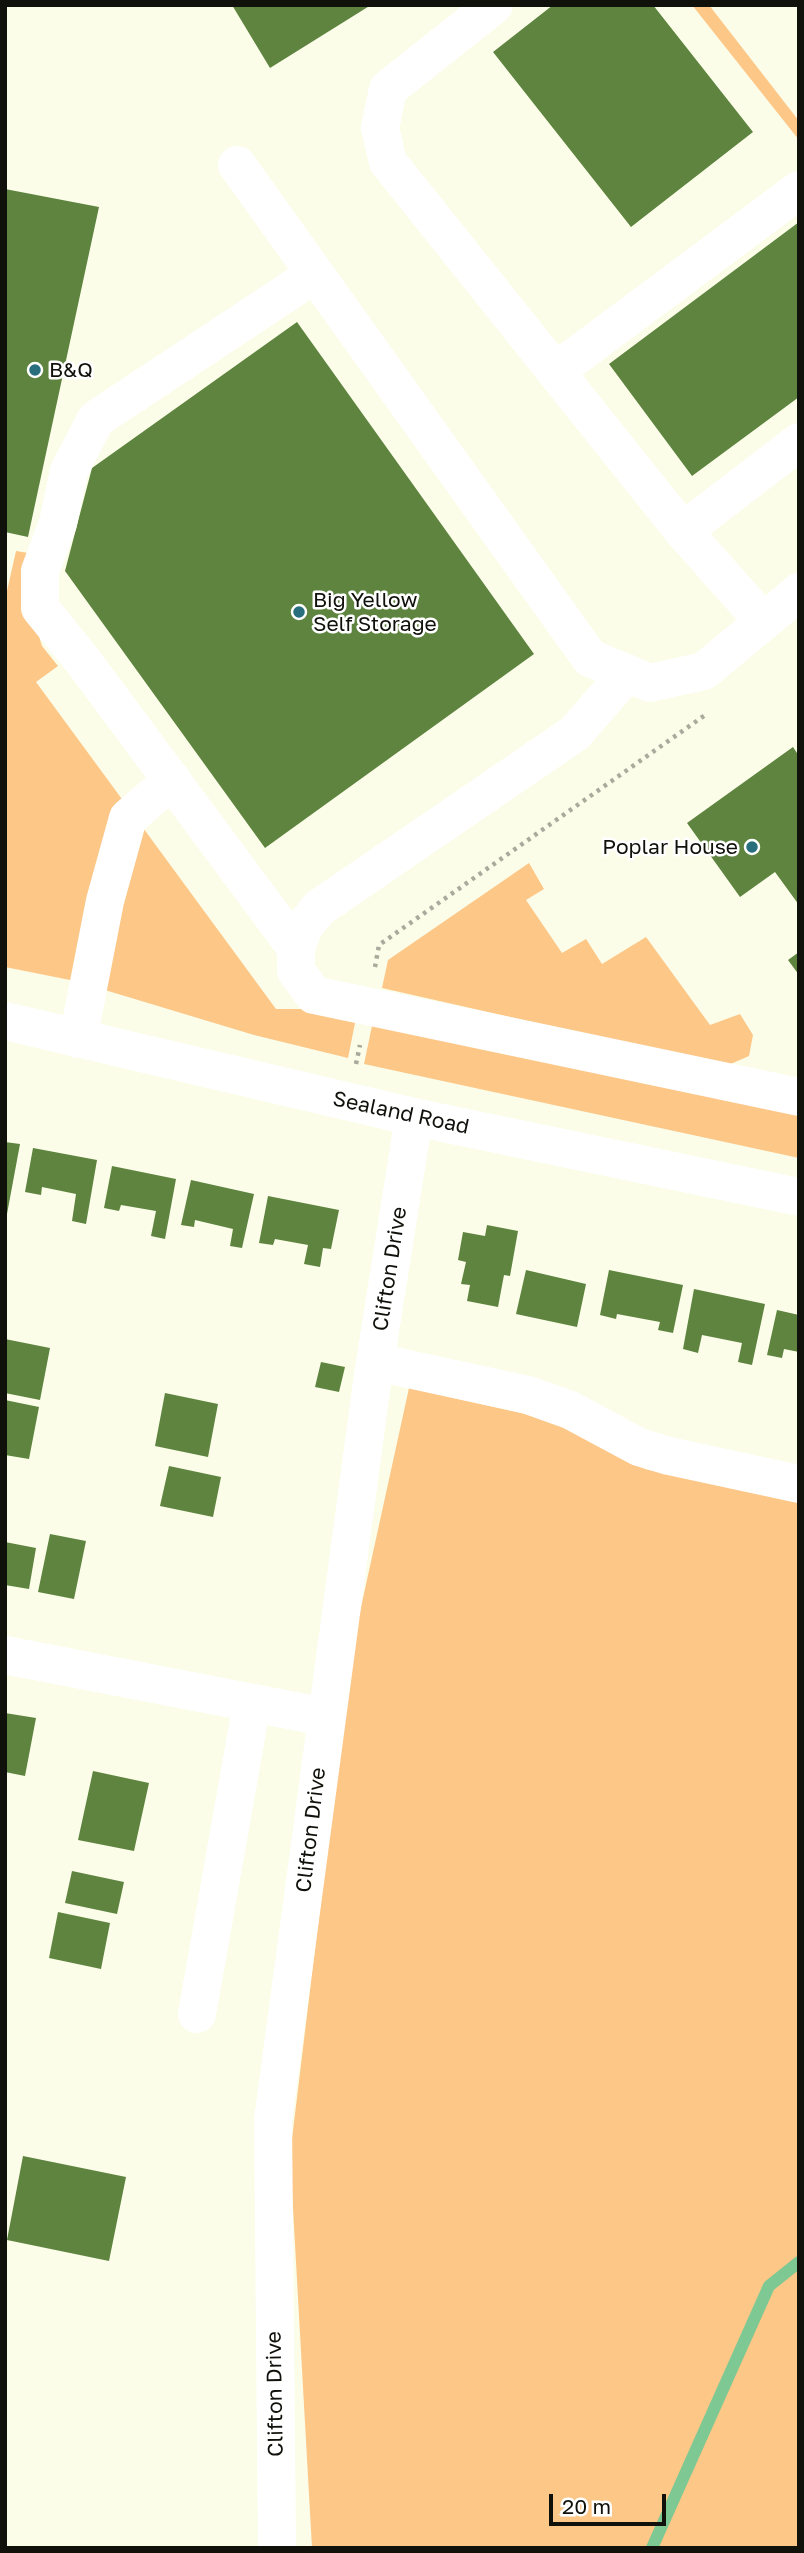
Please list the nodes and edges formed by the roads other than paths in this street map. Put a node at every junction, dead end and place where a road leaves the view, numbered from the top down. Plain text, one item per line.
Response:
1 (494, 5) edge
2 (237, 165) dead end
3 (799, 190) edge
4 (315, 274) junction
5 (556, 371) junction
6 (799, 442) edge
7 (683, 531) junction
8 (799, 592) edge
9 (763, 621) junction
10 (627, 673) junction
11 (172, 780) junction
12 (296, 948) junction
13 (5, 1021) edge
14 (78, 1039) junction
15 (799, 1097) edge
16 (414, 1117) junction
17 (799, 1197) edge
18 (376, 1362) junction
19 (799, 1484) edge
20 (5, 1655) edge
21 (252, 1703) junction
22 (326, 1717) junction
23 (197, 2014) dead end
24 (277, 2548) edge

1 - 5 street
2 - 4 street
3 - 5 street
4 - 10 street
4 - 11 street
5 - 7 street
6 - 7 street
7 - 9 street
8 - 9 street
9 - 10 street
10 - 12 street
11 - 12 street
11 - 14 street
12 - 15 street
13 - 14 street, Sealand Road
14 - 16 street, Sealand Road
16 - 17 street, Sealand Road
16 - 18 street, Clifton Drive
18 - 19 street
18 - 22 street, Clifton Drive
20 - 21 street
21 - 22 street
21 - 23 street
22 - 24 street, Clifton Drive

